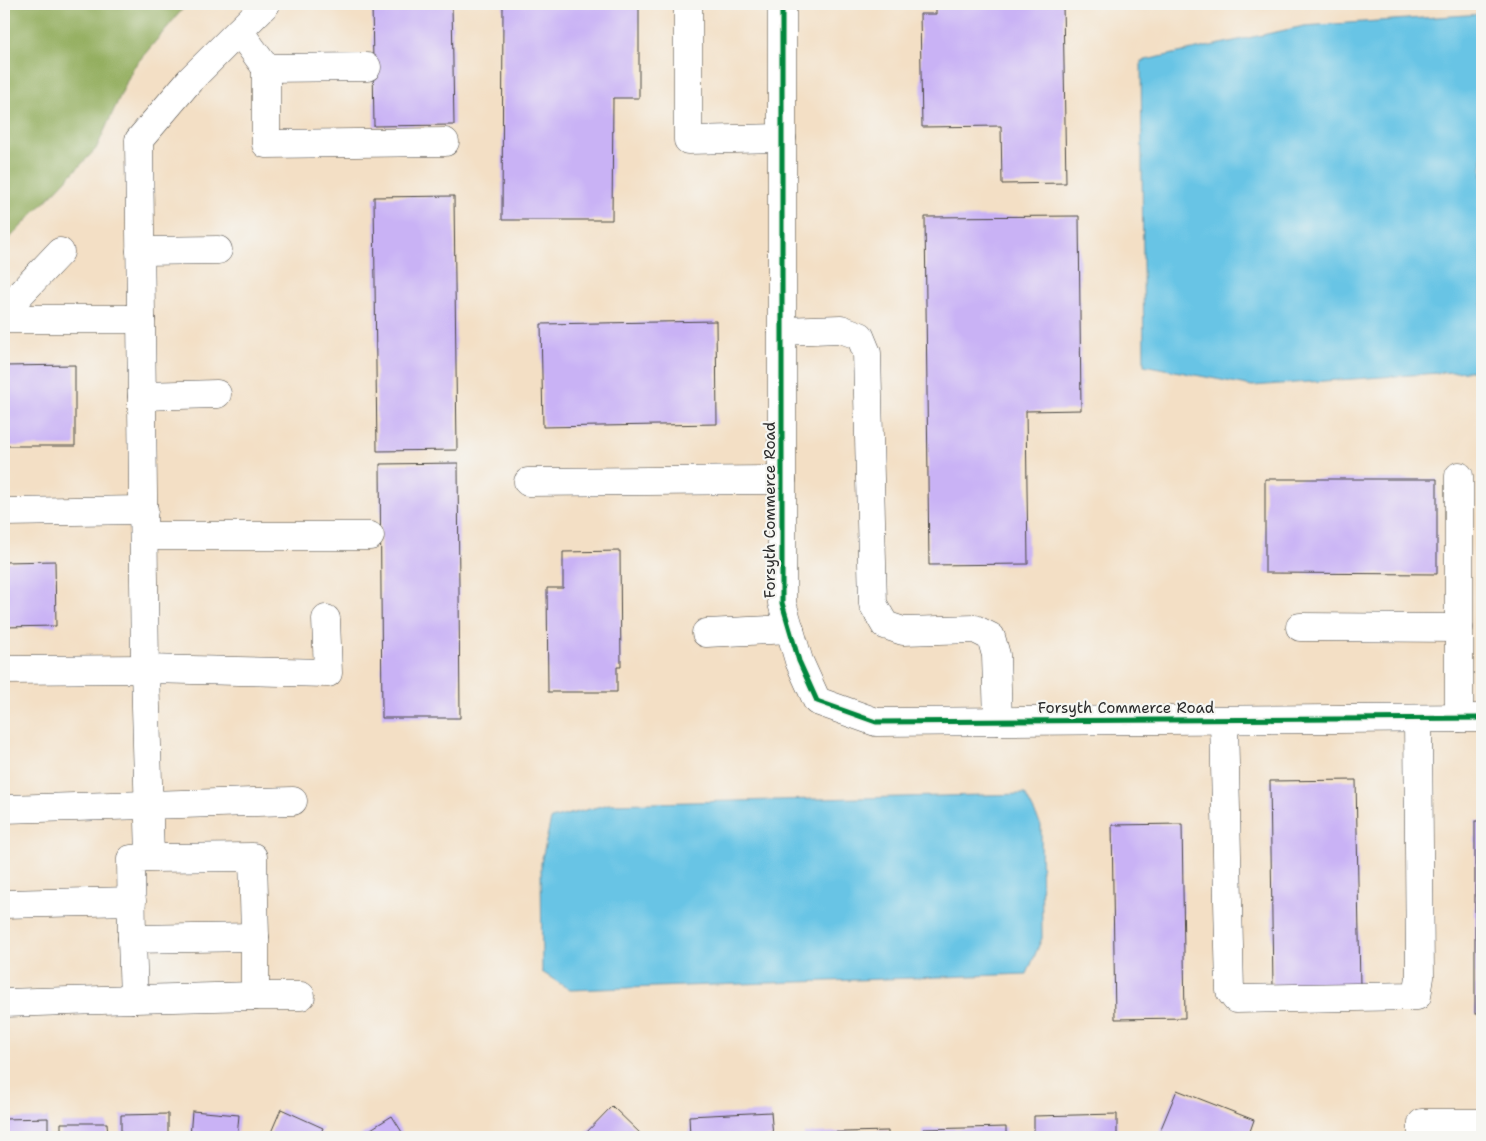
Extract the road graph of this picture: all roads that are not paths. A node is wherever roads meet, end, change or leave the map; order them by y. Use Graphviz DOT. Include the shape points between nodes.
graph roads {
  1 [pos="266,4"];
  2 [pos="688,4"];
  3 [pos="782,4"];
  4 [pos="239,31"];
  5 [pos="367,67"];
  6 [pos="266,68"];
  7 [pos="782,138"];
  8 [pos="445,142"];
  9 [pos="218,250"];
  10 [pos="140,251"];
  11 [pos="60,252"];
  12 [pos="4,311"];
  13 [pos="4,319"];
  14 [pos="141,319"];
  15 [pos="782,331"];
  16 [pos="217,394"];
  17 [pos="142,396"];
  18 [pos="1460,476"];
  19 [pos="782,480"];
  20 [pos="528,482"];
  21 [pos="4,512"];
  22 [pos="144,523"];
  23 [pos="370,536"];
  24 [pos="326,619"];
  25 [pos="1300,627"];
  26 [pos="1460,628"];
  27 [pos="790,629"];
  28 [pos="706,633"];
  29 [pos="145,669"];
  30 [pos="4,670"];
  31 [pos="1471,718"];
  32 [pos="1418,719"];
  33 [pos="1224,720"];
  34 [pos="998,721"];
  35 [pos="293,801"];
  36 [pos="148,805"];
  37 [pos="4,809"];
  38 [pos="150,858"];
  39 [pos="132,902"];
  40 [pos="4,904"];
  41 [pos="255,937"];
  42 [pos="132,939"];
  43 [pos="255,996"];
  44 [pos="302,996"];
  45 [pos="134,998"];
  46 [pos="4,1003"];
  47 [pos="1482,1123"];
  48 [pos="1422,1137"];
  1 -- 4 [label="street"];
  2 -- 7 [label="street" via="688,140"];
  3 -- 7 [label="street, Forsyth Commerce Road"];
  4 -- 6 [label="street"];
  4 -- 10 [label="street" via="190,80 139,140"];
  5 -- 6 [label="street"];
  6 -- 8 [label="street" via="266,144"];
  7 -- 15 [label="street, Forsyth Commerce Road"];
  9 -- 10 [label="street"];
  10 -- 14 [label="street"];
  11 -- 12 [label="street"];
  13 -- 14 [label="street"];
  14 -- 17 [label="street"];
  15 -- 19 [label="street, Forsyth Commerce Road"];
  15 -- 34 [label="street" via="841,329 860,336 867,353 873,604 885,625 903,631 975,629 991,637 996,656"];
  16 -- 17 [label="street"];
  17 -- 22 [label="street"];
  18 -- 26 [label="street"];
  19 -- 20 [label="street"];
  19 -- 27 [label="street, Forsyth Commerce Road" via="782,604"];
  21 -- 22 [label="street"];
  22 -- 23 [label="street"];
  22 -- 29 [label="street"];
  24 -- 29 [label="street" via="328,673"];
  25 -- 26 [label="street"];
  26 -- 31 [label="street"];
  27 -- 28 [label="street"];
  27 -- 34 [label="street, Forsyth Commerce Road" via="798,661 817,701 876,722"];
  29 -- 30 [label="street"];
  29 -- 36 [label="street"];
  31 -- 32 [label="street, Forsyth Commerce Road"];
  32 -- 33 [label="street, Forsyth Commerce Road"];
  32 -- 33 [label="street" via="1420,977 1417,996 1236,999 1230,991"];
  33 -- 34 [label="street, Forsyth Commerce Road"];
  35 -- 36 [label="street"];
  36 -- 37 [label="street"];
  36 -- 38 [label="street"];
  38 -- 39 [label="street" via="131,858"];
  38 -- 41 [label="street" via="253,857"];
  39 -- 40 [label="street"];
  39 -- 42 [label="street"];
  41 -- 42 [label="street"];
  41 -- 43 [label="street"];
  42 -- 45 [label="street"];
  43 -- 44 [label="street"];
  43 -- 45 [label="street"];
  45 -- 46 [label="street"];
  47 -- 48 [label="street" via="1422,1123"];
}
